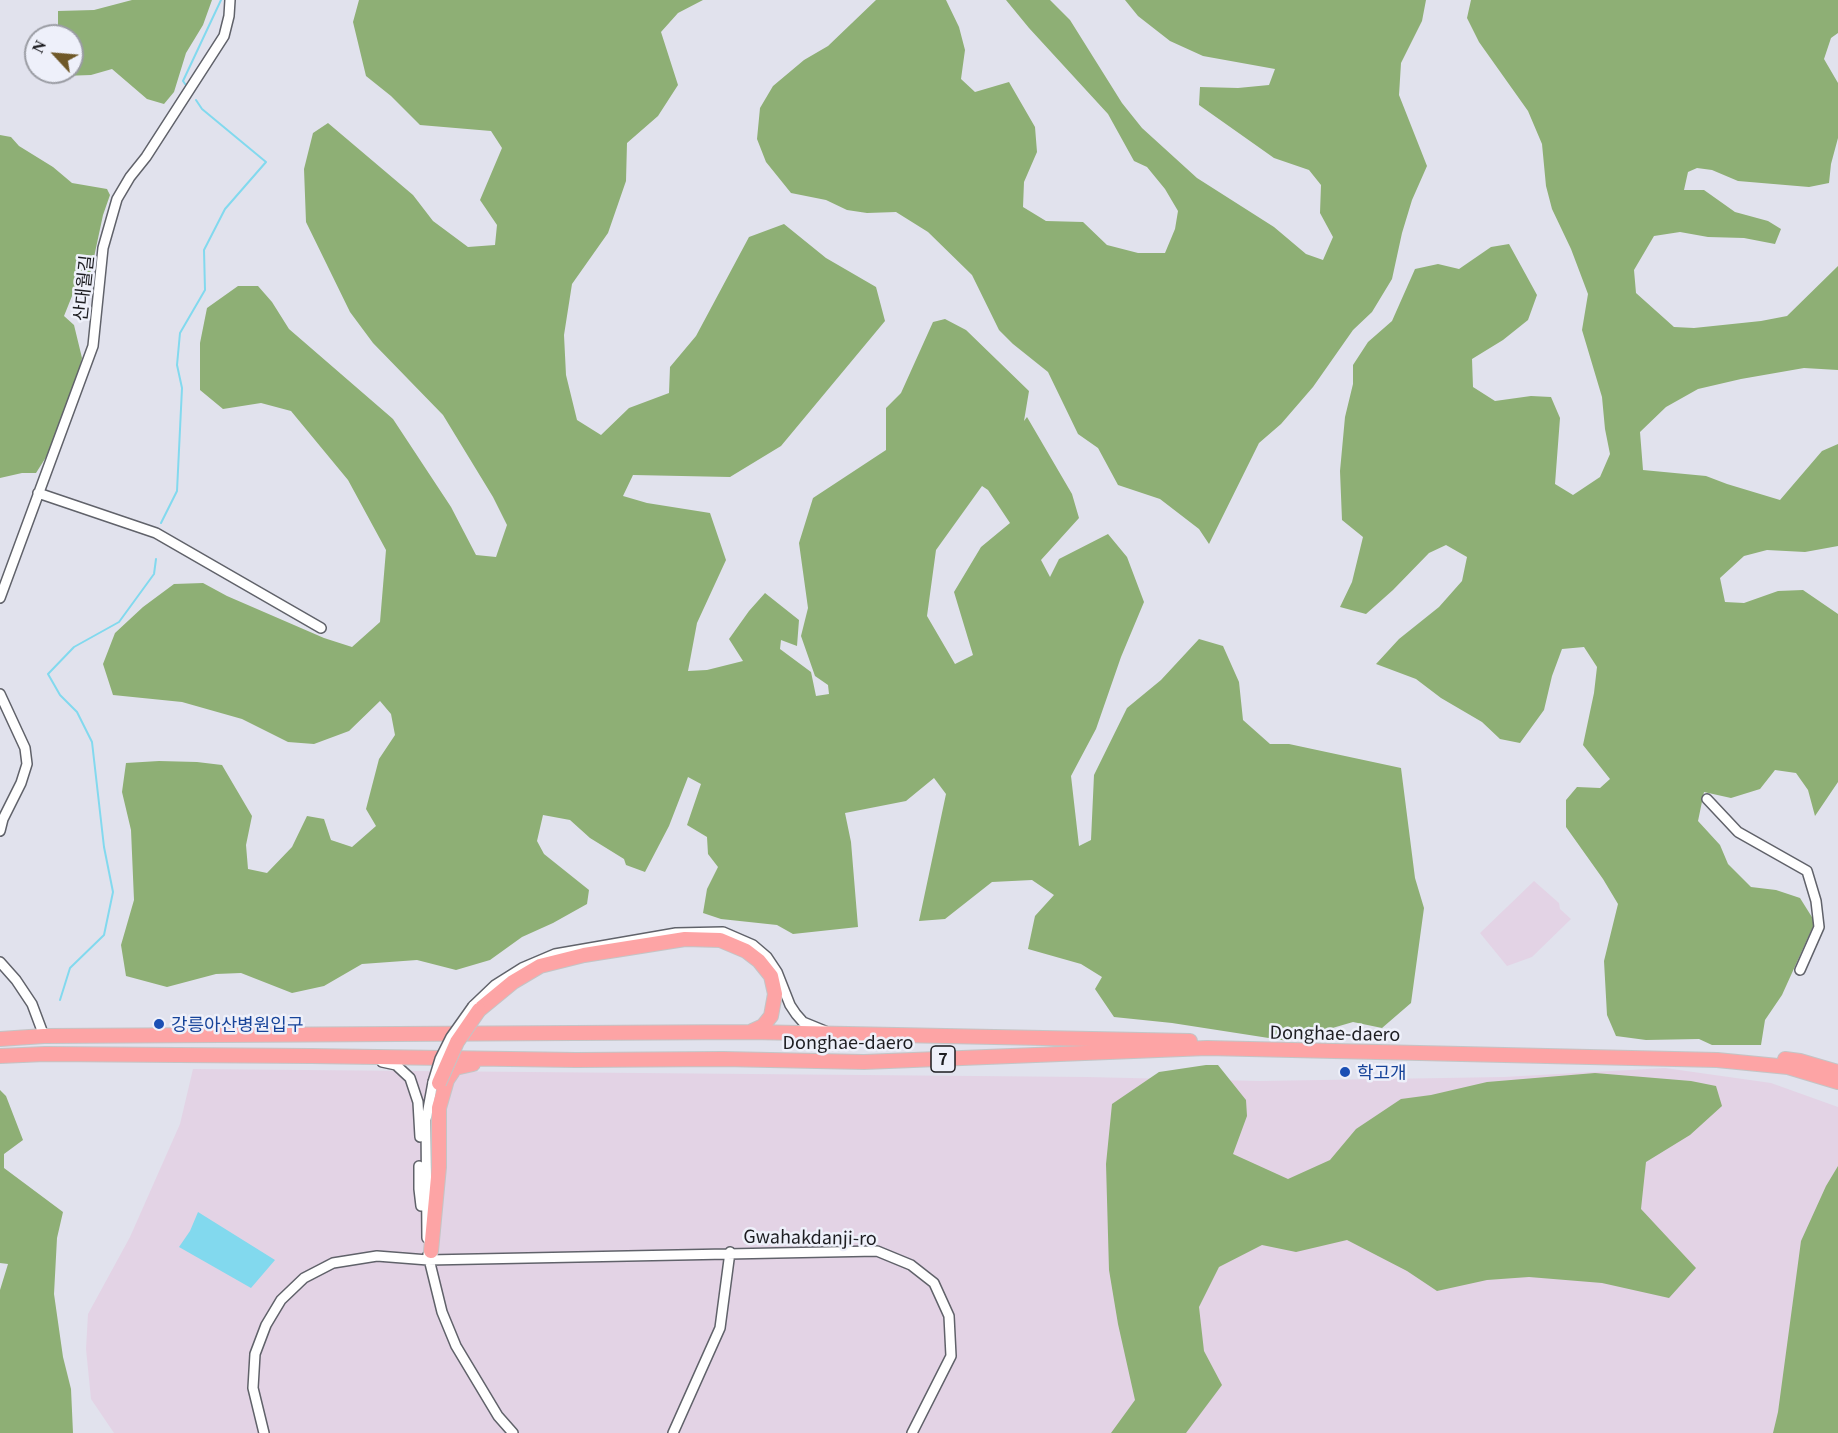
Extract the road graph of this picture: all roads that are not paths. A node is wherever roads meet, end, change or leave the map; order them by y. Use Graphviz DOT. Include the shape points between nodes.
graph roads {
  1 [pos="230,0"];
  2 [pos="38,493"];
  3 [pos="0,598"];
  4 [pos="321,628"];
  5 [pos="0,694"];
  6 [pos="1707,799"];
  7 [pos="0,831"];
  8 [pos="0,962"];
  9 [pos="1800,970"];
  10 [pos="476,1008"];
  11 [pos="750,1032"];
  12 [pos="830,1034"];
  13 [pos="44,1036"];
  14 [pos="0,1039"];
  15 [pos="45,1054"];
  16 [pos="0,1056"];
  17 [pos="311,1056"];
  18 [pos="576,1060"];
  19 [pos="1838,1072"];
  20 [pos="1838,1082"];
  21 [pos="730,1252"];
  22 [pos="429,1254"];
  23 [pos="264,1433"];
  24 [pos="513,1433"];
  25 [pos="673,1433"];
  26 [pos="912,1433"];
  1 -- 2 [label="street, 산대월길" via="224,36 117,199 104,248 93,346"];
  2 -- 3 [label="street, 산대월길"];
  2 -- 4 [label="street" via="156,533"];
  5 -- 7 [label="street" via="25,748 27,764"];
  6 -- 9 [label="street" via="1738,832 1806,872 1816,901 1819,927"];
  8 -- 13 [label="street" via="32,1004"];
  10 -- 11 [label="highway" via="540,966 685,939 720,940 746,951 771,976 775,994 771,1016 763,1026"];
  10 -- 12 [label="street" via="495,986 522,968 555,954 676,933 723,932 753,945 767,957 795,1014"];
  10 -- 22 [label="highway, bridge" via="436,1083"];
  11 -- 12 [label="highway, Donghae-daero"];
  11 -- 13 [label="highway, Donghae-daero"];
  12 -- 19 [label="highway, Donghae-daero" via="1680,1050 1800,1061"];
  13 -- 14 [label="highway, Donghae-daero"];
  13 -- 15 [label="highway"];
  15 -- 16 [label="highway, Donghae-daero / 7"];
  15 -- 17 [label="highway, Donghae-daero / 7"];
  17 -- 18 [label="highway, Donghae-daero / 7"];
  17 -- 22 [label="street" via="376,1060 396,1065 410,1078 418,1102 419,1189"];
  18 -- 20 [label="highway, Donghae-daero / 7" via="864,1062 1207,1048 1717,1060 1788,1067"];
  18 -- 22 [label="highway" via="468,1064 455,1068 439,1108 439,1167"];
  21 -- 22 [label="street, Gwahakdanji-ro"];
  21 -- 25 [label="street, Gwahakdanji-ro" via="720,1328"];
  21 -- 26 [label="street, Gwahakdanji-ro" via="877,1251 911,1265 934,1283 949,1316 951,1356"];
  22 -- 23 [label="street, Gwahakdanji-ro" via="333,1263 304,1278 280,1300 255,1354 253,1388"];
  22 -- 24 [label="street" via="442,1312 456,1346 498,1416"];
}
